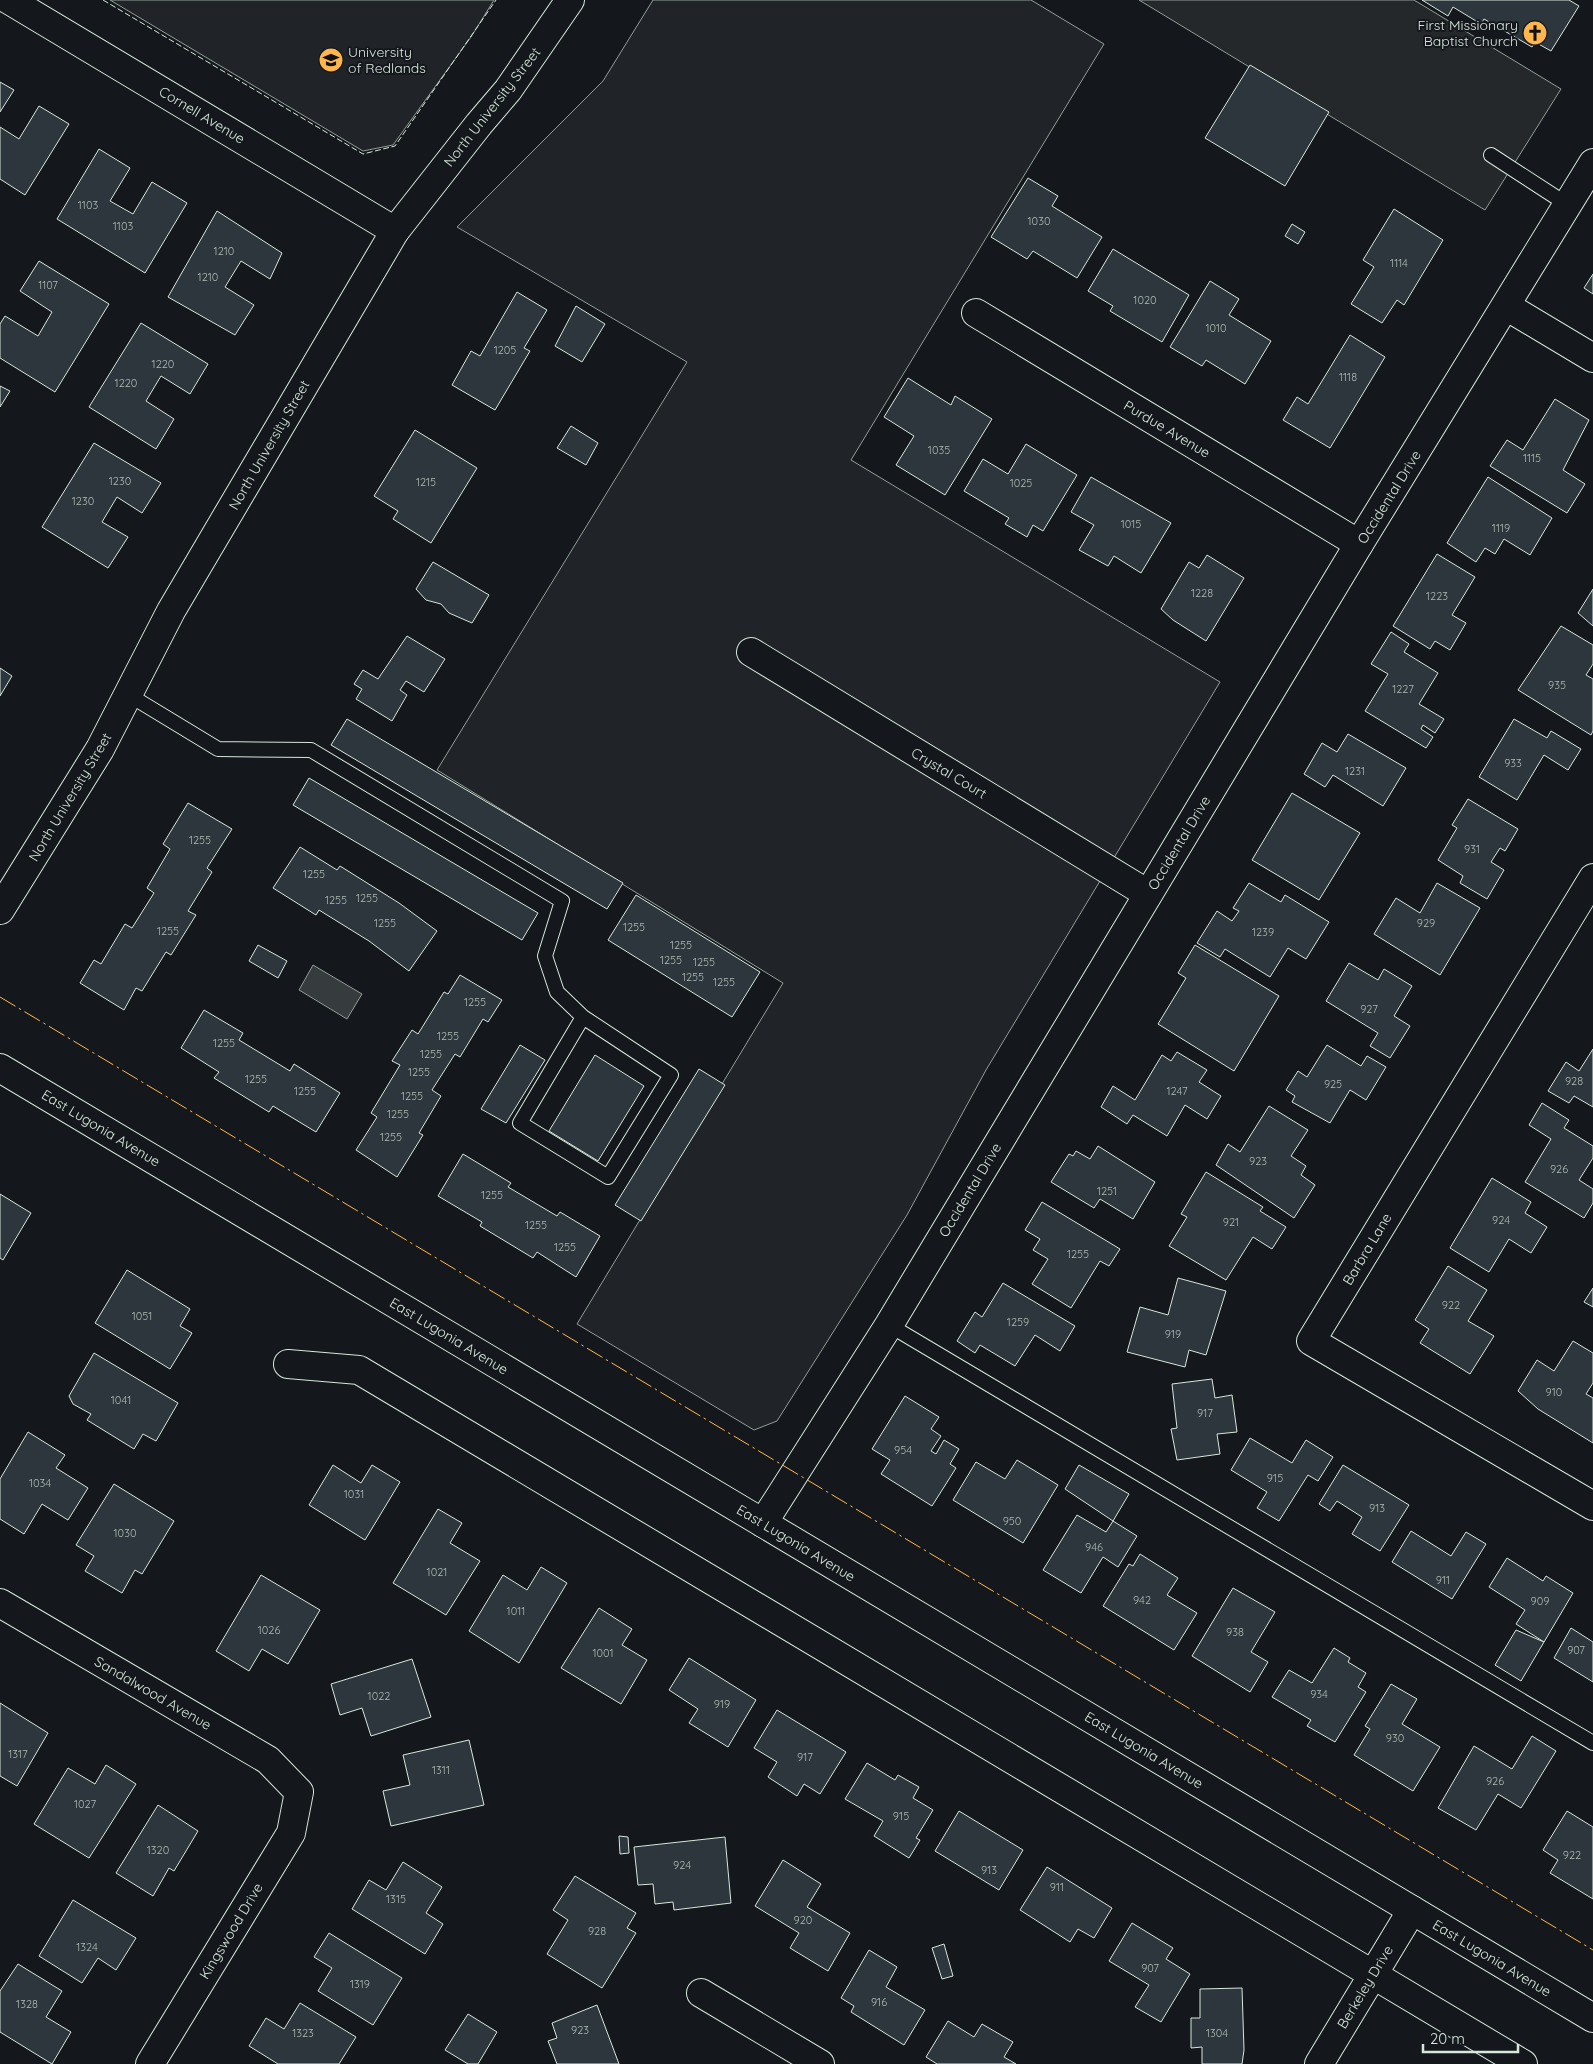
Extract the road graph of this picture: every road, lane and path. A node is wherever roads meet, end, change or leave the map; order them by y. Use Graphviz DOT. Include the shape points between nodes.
graph roads {
  1 [pos="9,0"];
  2 [pos="570,0"];
  3 [pos="1491,155"];
  4 [pos="1593,163"];
  5 [pos="1568,205"];
  6 [pos="395,231"];
  7 [pos="1506,306"];
  8 [pos="976,313"];
  9 [pos="1593,358"];
  10 [pos="1359,544"];
  11 [pos="751,652"];
  12 [pos="129,695"];
  13 [pos="1593,878"];
  14 [pos="1148,894"];
  15 [pos="0,910"];
  16 [pos="583,1017"];
  17 [pos="0,1068"];
  18 [pos="889,1325"];
  19 [pos="288,1364"];
  20 [pos="1593,1506"];
  21 [pos="763,1523"];
  22 [pos="0,1603"];
  23 [pos="1593,1743"];
  24 [pos="299,1792"];
  25 [pos="1412,1910"];
  26 [pos="1373,1974"];
  27 [pos="701,1993"];
  28 [pos="1593,2018"];
  29 [pos="150,2064"];
  30 [pos="820,2064"];
  31 [pos="1319,2064"];
  32 [pos="1523,2064"];
  1 -- 6 [label="street, Cornell Avenue"];
  2 -- 6 [label="street, North University Street" via="508,90"];
  3 -- 5 [label="lane"];
  4 -- 5 [label="street, Occidental Drive"];
  5 -- 7 [label="street, Occidental Drive"];
  6 -- 12 [label="street, North University Street" via="171,610"];
  7 -- 9 [label="street"];
  7 -- 10 [label="street, Occidental Drive"];
  8 -- 10 [label="street, Purdue Avenue"];
  10 -- 14 [label="street, Occidental Drive"];
  11 -- 14 [label="street, Crystal Court"];
  12 -- 15 [label="street, North University Street" via="100,749"];
  12 -- 16 [label="lane" via="218,749 310,750 562,901 545,956 557,992"];
  13 -- 20 [label="street, Barbra Lane" via="1311,1341"];
  14 -- 18 [label="street, Occidental Drive"];
  16 -- 16 [label="lane" via="520,1123 608,1177 671,1075"];
  17 -- 21 [label="street, East Lugonia Avenue"];
  18 -- 21 [label="street, Occidental Drive"];
  18 -- 23 [label="lane"];
  19 -- 26 [label="street" via="360,1370"];
  21 -- 25 [label="street, East Lugonia Avenue"];
  22 -- 24 [label="street, Sandalwood Avenue" via="268,1760"];
  24 -- 29 [label="street, Kingswood Drive" via="292,1832"];
  25 -- 26 [label="street, Berkeley Drive"];
  25 -- 28 [label="street, East Lugonia Avenue"];
  26 -- 31 [label="street, Berkeley Drive"];
  26 -- 32 [label="street"];
  27 -- 30 [label="street"];
}
